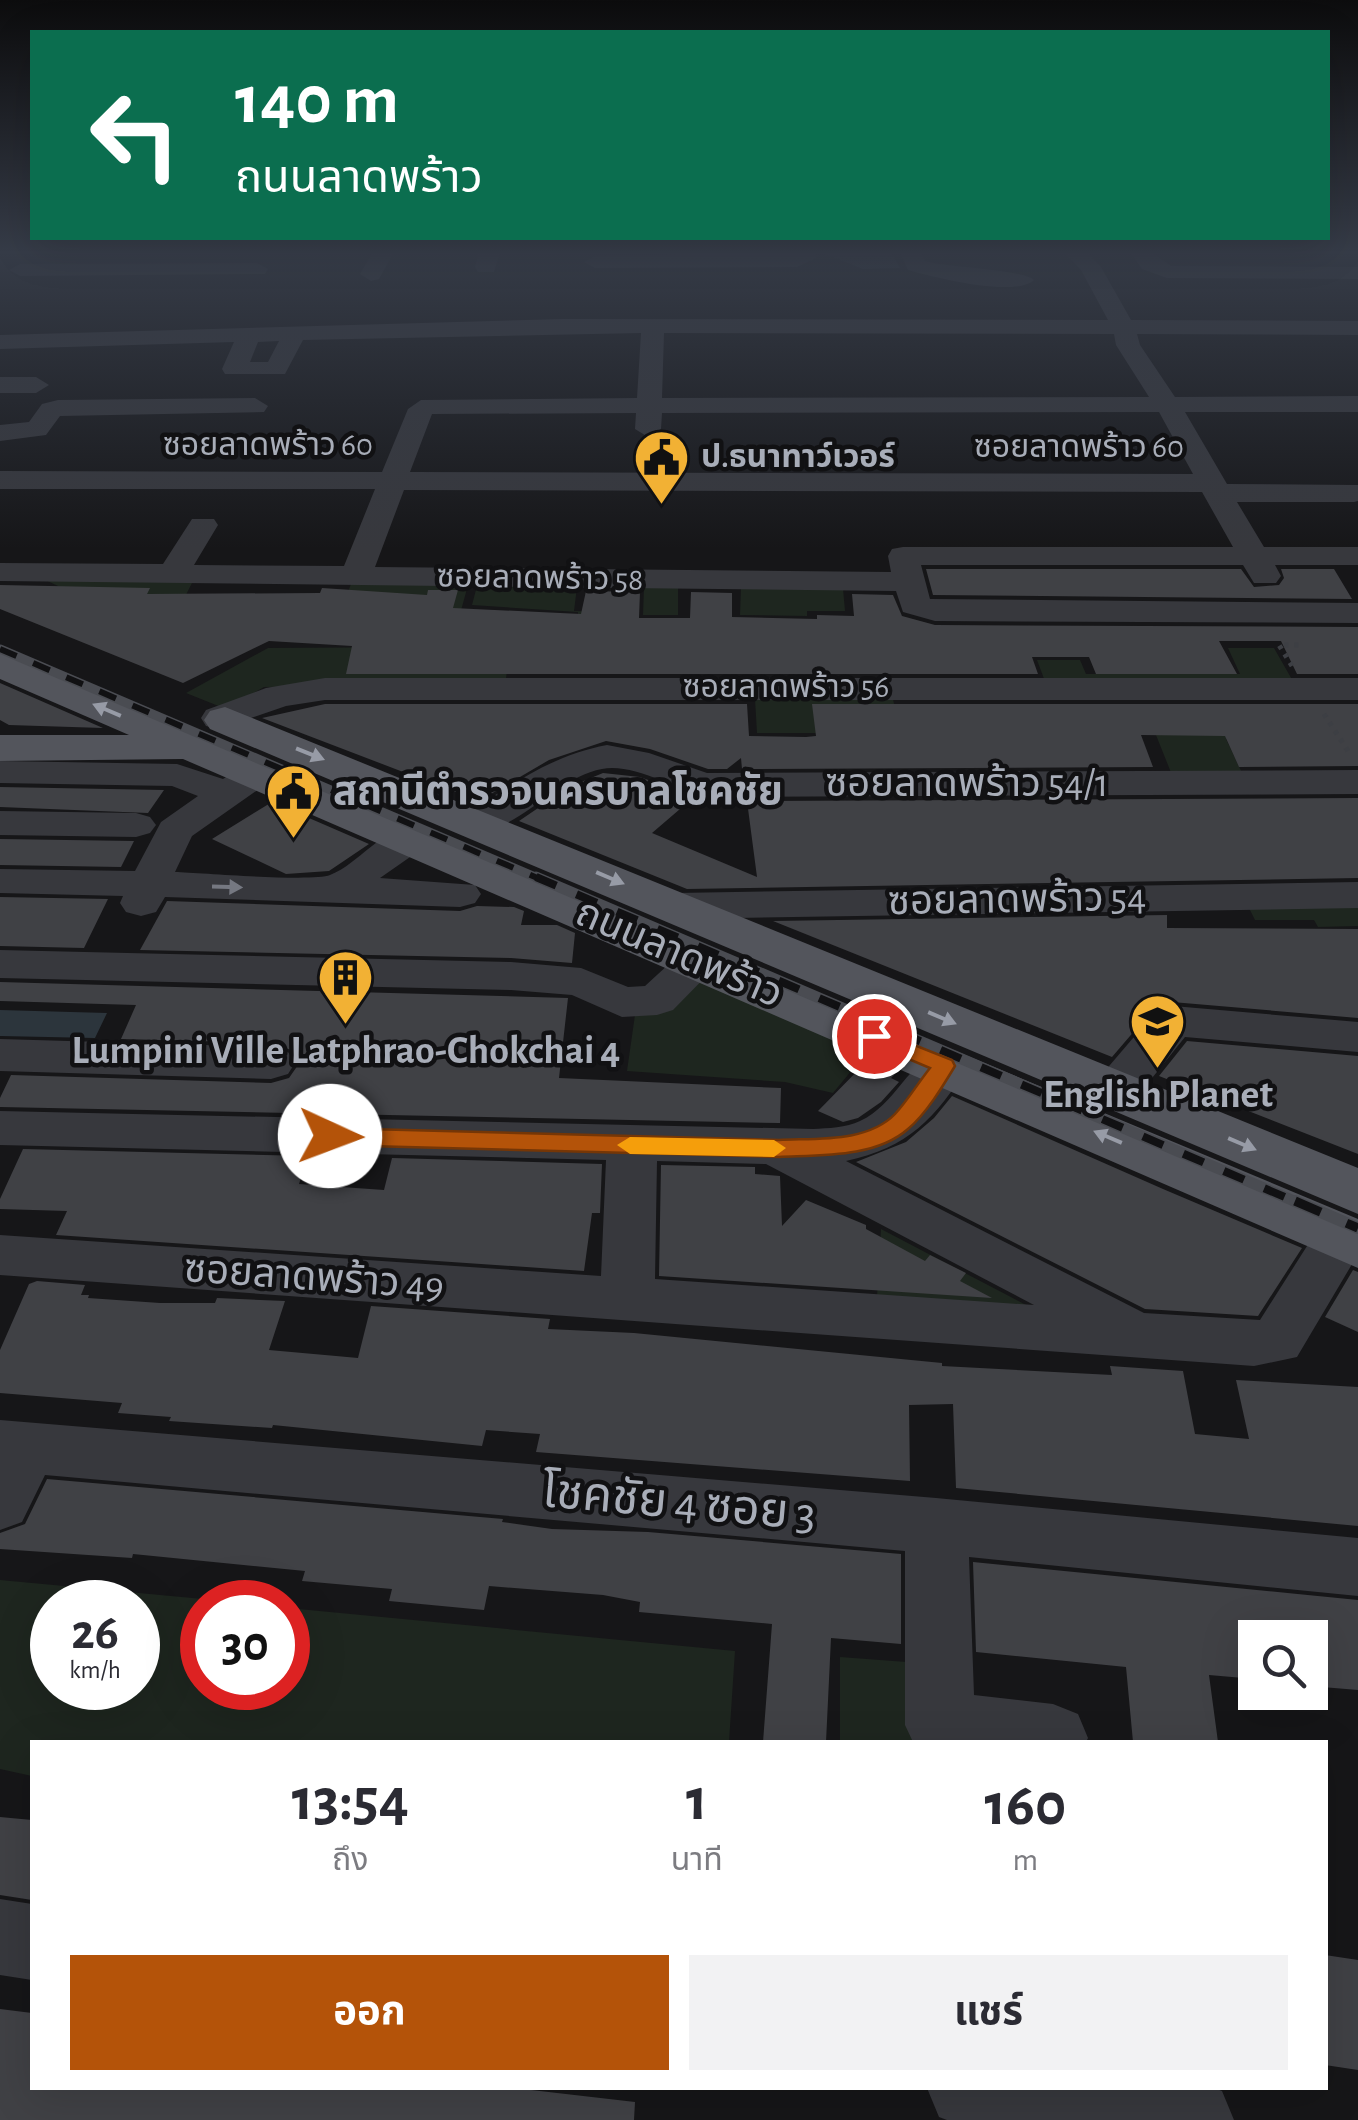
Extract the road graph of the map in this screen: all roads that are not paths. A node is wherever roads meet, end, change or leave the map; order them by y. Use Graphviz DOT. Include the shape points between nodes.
graph roads {
  1 [pos="242,351"];
  2 [pos="286,351"];
  3 [pos="652,351"];
  4 [pos="1136,351"];
  5 [pos="1176,351"];
  6 [pos="400,354"];
  7 [pos="477,354"];
  8 [pos="1183,354"];
  9 [pos="274,373"];
  10 [pos="36,385"];
  11 [pos="0,386"];
  12 [pos="1167,404"];
  13 [pos="1358,404"];
  14 [pos="255,406"];
  15 [pos="651,426"];
  16 [pos="0,433"];
  17 [pos="246,433"];
  18 [pos="1183,433"];
  19 [pos="1222,434"];
  20 [pos="48,451"];
  21 [pos="999,456"];
  22 [pos="0,480"];
  23 [pos="31,480"];
  24 [pos="392,480"];
  25 [pos="657,481"];
  26 [pos="947,481"];
  27 [pos="1216,488"];
  28 [pos="1354,493"];
  29 [pos="203,525"];
  30 [pos="1253,555"];
  31 [pos="1358,556"];
  32 [pos="0,572"];
  33 [pos="173,574"];
  34 [pos="356,575"];
  35 [pos="908,582"];
  36 [pos="1284,612"];
  37 [pos="1358,613"];
  38 [pos="0,628"];
  39 [pos="1303,645"];
  40 [pos="0,664"];
  41 [pos="1358,690"];
  42 [pos="208,733"];
  43 [pos="0,748"];
  44 [pos="0,772"];
  45 [pos="1358,782"];
  46 [pos="242,784"];
  47 [pos="0,822"];
  48 [pos="479,823"];
  49 [pos="136,825"];
  50 [pos="409,839"];
  51 [pos="0,882"];
  52 [pos="337,889"];
  53 [pos="145,894"];
  54 [pos="460,894"];
  55 [pos="1358,895"];
  56 [pos="676,906"];
  57 [pos="698,962"];
  58 [pos="0,964"];
  59 [pos="1358,1037"];
  60 [pos="0,1055"];
  61 [pos="272,1063"];
  62 [pos="944,1066"];
  63 [pos="1115,1091"];
  64 [pos="0,1128"];
  65 [pos="632,1145"];
  66 [pos="779,1148"];
  67 [pos="1352,1225"];
  68 [pos="0,1255"];
  69 [pos="627,1301"];
  70 [pos="1144,1337"];
  71 [pos="14,1446"];
  72 [pos="0,1503"];
  73 [pos="936,1526"];
  74 [pos="1358,1567"];
  75 [pos="1053,1738"];
  76 [pos="0,1937"];
  77 [pos="30,1942"];
  78 [pos="982,2090"];
  79 [pos="1193,2120"];
  1 -- 2 [label="street" via="234,368 276,369"];
  3 -- 15 [label="street"];
  4 -- 12 [label="street"];
  5 -- 8 [label="street"];
  6 -- 7 [label="street"];
  9 -- 14 [label="street"];
  10 -- 11 [label="street"];
  12 -- 13 [label="street"];
  12 -- 15 [label="street" via="756,406"];
  12 -- 18 [label="street"];
  14 -- 16 [label="street" via="58,408 36,430"];
  14 -- 17 [label="street"];
  15 -- 24 [label="street" via="424,407"];
  15 -- 25 [label="street"];
  18 -- 19 [label="street, ซอยลาดพร้าว 60"];
  18 -- 27 [label="street"];
  20 -- 23 [label="street"];
  21 -- 26 [label="street" via="939,457"];
  22 -- 23 [label="street, ซอยลาดพร้าว 60"];
  23 -- 24 [label="street, ซอยลาดพร้าว 60"];
  24 -- 25 [label="street, ซอยลาดพร้าว 60" via="537,471"];
  24 -- 34 [label="street"];
  25 -- 26 [label="street, ซอยลาดพร้าว 60" via="764,471"];
  26 -- 27 [label="street, ซอยลาดพร้าว 60" via="1058,493"];
  27 -- 28 [label="street, ซอยลาดพร้าว 60"];
  27 -- 30 [label="street"];
  29 -- 33 [label="street"];
  30 -- 31 [label="street"];
  30 -- 35 [label="street" via="907,554"];
  30 -- 36 [label="street"];
  32 -- 33 [label="street, ซอยลาดพร้าว 58"];
  33 -- 34 [label="street, ซอยลาดพร้าว 58"];
  34 -- 35 [label="street, ซอยลาดพร้าว 58"];
  35 -- 36 [label="street" via="915,605 935,611"];
  36 -- 37 [label="street"];
  36 -- 39 [label="street"];
  38 -- 42 [label="main road, ถนนลาดพร้าว"];
  42 -- 40 [label="main road, ถนนลาดพร้าว, one-way"];
  41 -- 42 [label="street, ซอยลาดพร้าว 56" via="325,689 279,696"];
  42 -- 43 [label="main road"];
  42 -- 46 [label="main road, ถนนลาดพร้าว"];
  42 -- 48 [label="main road, ถนนลาดพร้าว, one-way"];
  44 -- 46 [label="street" via="177,775"];
  45 -- 48 [label="street, ซอยลาดพร้าว 54/1" via="706,785 606,756 575,763"];
  46 -- 50 [label="main road, ถนนลาดพร้าว"];
  46 -- 53 [label="street" via="175,830"];
  47 -- 49 [label="street"];
  48 -- 56 [label="main road, ถนนลาดพร้าว, one-way"];
  50 -- 52 [label="street"];
  50 -- 57 [label="main road, ถนนลาดพร้าว"];
  51 -- 53 [label="street"];
  53 -- 52 [label="street, one-way"];
  52 -- 54 [label="street"];
  55 -- 56 [label="street, ซอยลาดพร้าว 54"];
  56 -- 63 [label="main road, ถนนลาดพร้าว, one-way"];
  57 -- 58 [label="street" via="657,1000 622,1002 581,982 511,976"];
  57 -- 62 [label="main road, ถนนลาดพร้าว"];
  59 -- 63 [label="street" via="1173,1021"];
  60 -- 61 [label="street"];
  62 -- 66 [label="street" via="900,1123 877,1136"];
  67 -- 62 [label="main road, ถนนลาดพร้าว, one-way"];
  63 -- 67 [label="main road, ถนนลาดพร้าว, one-way"];
  64 -- 65 [label="street"];
  65 -- 66 [label="street"];
  65 -- 69 [label="street"];
  66 -- 70 [label="street, ซอยลาดพร้าว 49"];
  67 -- 70 [label="street, ซอยลาดพร้าว 49" via="1277,1341"];
  68 -- 69 [label="street, ซอยลาดพร้าว 49"];
  69 -- 70 [label="street, ซอยลาดพร้าว 49"];
  71 -- 72 [label="street"];
  71 -- 73 [label="street, โชคชัย 4 ซอย 3"];
  73 -- 74 [label="street, โชคชัย 4 ซอย 3"];
  73 -- 75 [label="street" via="940,1725"];
  76 -- 77 [label="street"];
  78 -- 79 [label="street"];
}
